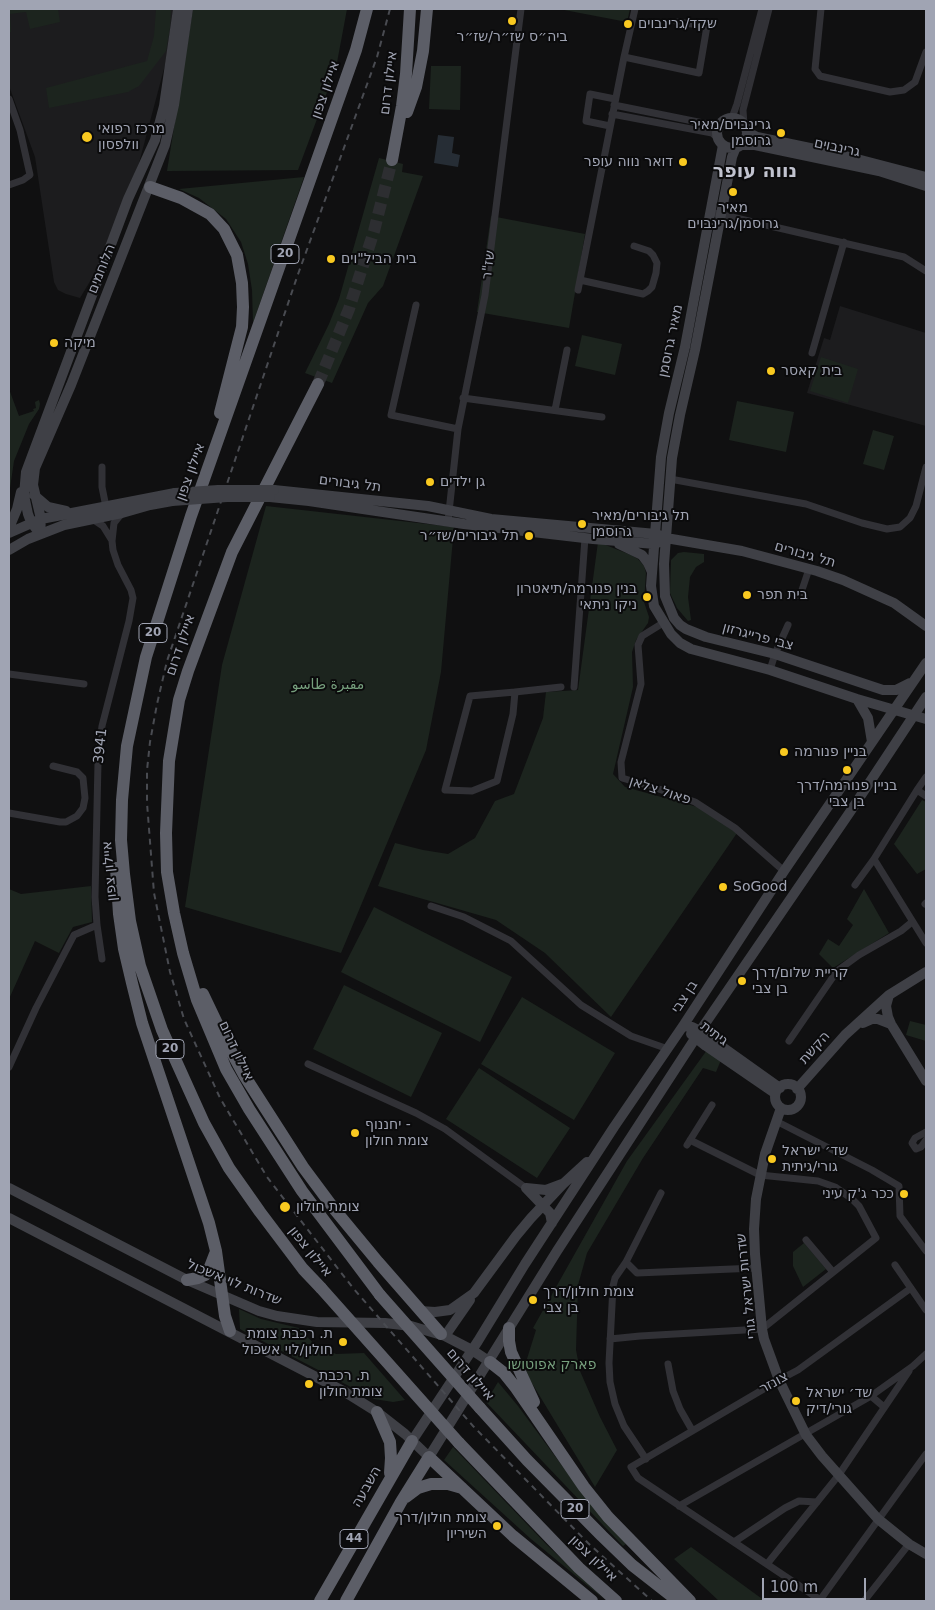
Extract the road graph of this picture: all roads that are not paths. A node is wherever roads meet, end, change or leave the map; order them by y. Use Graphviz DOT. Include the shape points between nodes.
graph roads {
  1 [pos="178,9"];
  2 [pos="188,9"];
  3 [pos="367,9"];
  4 [pos="410,9"];
  5 [pos="426,9"];
  6 [pos="521,9"];
  7 [pos="635,9"];
  8 [pos="762,9"];
  9 [pos="769,9"];
  10 [pos="821,9"];
  11 [pos="677,22"];
  12 [pos="926,52"];
  13 [pos="624,57"];
  14 [pos="9,99"];
  15 [pos="615,102"];
  16 [pos="612,114"];
  17 [pos="725,120"];
  18 [pos="610,126"];
  19 [pos="745,128"];
  20 [pos="721,142"];
  21 [pos="738,146"];
  22 [pos="142,169"];
  23 [pos="926,172"];
  24 [pos="914,173"];
  25 [pos="926,176"];
  26 [pos="9,185"];
  27 [pos="926,186"];
  28 [pos="150,187"];
  29 [pos="710,212"];
  30 [pos="722,215"];
  31 [pos="844,242"];
  32 [pos="634,246"];
  33 [pos="926,271"];
  34 [pos="580,280"];
  35 [pos="578,290"];
  36 [pos="416,305"];
  37 [pos="567,350"];
  38 [pos="812,353"];
  39 [pos="318,384"];
  40 [pos="463,398"];
  41 [pos="555,410"];
  42 [pos="602,417"];
  43 [pos="458,429"];
  44 [pos="102,467"];
  45 [pos="926,467"];
  46 [pos="26,472"];
  47 [pos="670,478"];
  48 [pos="34,495"];
  49 [pos="173,497"];
  50 [pos="198,498"];
  51 [pos="106,507"];
  52 [pos="77,512"];
  53 [pos="122,513"];
  54 [pos="449,515"];
  55 [pos="91,518"];
  56 [pos="36,521"];
  57 [pos="9,528"];
  58 [pos="9,533"];
  59 [pos="40,534"];
  60 [pos="589,538"];
  61 [pos="666,538"];
  62 [pos="655,539"];
  63 [pos="112,541"];
  64 [pos="9,550"];
  65 [pos="808,569"];
  66 [pos="652,572"];
  67 [pos="800,596"];
  68 [pos="912,614"];
  69 [pos="926,619"];
  70 [pos="663,623"];
  71 [pos="788,625"];
  72 [pos="926,626"];
  73 [pos="775,654"];
  74 [pos="926,663"];
  75 [pos="770,670"];
  76 [pos="9,674"];
  77 [pos="914,680"];
  78 [pos="84,684"];
  79 [pos="561,687"];
  80 [pos="574,687"];
  81 [pos="514,692"];
  82 [pos="926,697"];
  83 [pos="857,699"];
  84 [pos="893,710"];
  85 [pos="914,716"];
  86 [pos="926,719"];
  87 [pos="872,742"];
  88 [pos="53,766"];
  89 [pos="124,771"];
  90 [pos="926,777"];
  91 [pos="917,790"];
  92 [pos="926,796"];
  93 [pos="9,813"];
  94 [pos="874,859"];
  95 [pos="784,871"];
  96 [pos="167,872"];
  97 [pos="855,885"];
  98 [pos="431,906"];
  99 [pos="912,922"];
  100 [pos="97,925"];
  101 [pos="926,943"];
  102 [pos="102,959"];
  103 [pos="926,972"];
  104 [pos="889,995"];
  105 [pos="891,1024"];
  106 [pos="683,1026"];
  107 [pos="855,1027"];
  108 [pos="698,1034"];
  109 [pos="789,1041"];
  110 [pos="668,1049"];
  111 [pos="308,1064"];
  112 [pos="9,1067"];
  113 [pos="926,1081"];
  114 [pos="797,1088"];
  115 [pos="778,1091"];
  116 [pos="712,1105"];
  117 [pos="781,1108"];
  118 [pos="776,1121"];
  119 [pos="926,1132"];
  120 [pos="926,1140"];
  121 [pos="597,1153"];
  122 [pos="760,1175"];
  123 [pos="563,1184"];
  124 [pos="9,1188"];
  125 [pos="526,1188"];
  126 [pos="661,1193"];
  127 [pos="544,1204"];
  128 [pos="9,1218"];
  129 [pos="552,1223"];
  130 [pos="806,1240"];
  131 [pos="216,1251"];
  132 [pos="926,1251"];
  133 [pos="626,1262"];
  134 [pos="895,1265"];
  135 [pos="756,1268"];
  136 [pos="833,1272"];
  137 [pos="187,1280"];
  138 [pos="911,1288"];
  139 [pos="474,1293"];
  140 [pos="223,1296"];
  141 [pos="926,1310"];
  142 [pos="420,1311"];
  143 [pos="509,1328"];
  144 [pos="762,1328"];
  145 [pos="230,1331"];
  146 [pos="443,1335"];
  147 [pos="610,1339"];
  148 [pos="472,1350"];
  149 [pos="926,1354"];
  150 [pos="490,1362"];
  151 [pos="668,1364"];
  152 [pos="913,1366"];
  153 [pos="779,1380"];
  154 [pos="872,1396"];
  155 [pos="884,1407"];
  156 [pos="376,1412"];
  157 [pos="692,1430"];
  158 [pos="806,1435"];
  159 [pos="412,1441"];
  160 [pos="556,1444"];
  161 [pos="926,1454"];
  162 [pos="429,1457"];
  163 [pos="646,1458"];
  164 [pos="838,1476"];
  165 [pos="390,1478"];
  166 [pos="466,1490"];
  167 [pos="401,1502"];
  168 [pos="817,1502"];
  169 [pos="679,1506"];
  170 [pos="878,1519"];
  171 [pos="734,1542"];
  172 [pos="909,1544"];
  173 [pos="926,1554"];
  174 [pos="767,1564"];
  175 [pos="320,1601"];
  176 [pos="346,1601"];
  177 [pos="592,1601"];
  178 [pos="616,1601"];
  179 [pos="678,1601"];
  180 [pos="690,1601"];
  181 [pos="821,1601"];
  182 [pos="864,1601"];
  1 -- 22 [label="main road, הלוחמים" via="164,106 155,140"];
  2 -- 28 [label="main road, הלוחמים" via="170,125"];
  3 -- 50 [label="highway, איילון צפון / 20" via="306,195"];
  4 -- 5 [label="highway, איילון דרום" via="406,74 393,157 416,87"];
  6 -- 40 [label="street, שז\"ר" via="485,295"];
  7 -- 13 [label="street"];
  8 -- 17 [label="street" via="737,104 733,115"];
  9 -- 19 [label="street" via="743,110"];
  10 -- 12 [label="street" via="815,69 820,76 890,92 904,90 915,82"];
  11 -- 13 [label="street" via="707,26 699,73"];
  13 -- 15 [label="street"];
  14 -- 26 [label="street" via="30,175"];
  15 -- 16 [label="street"];
  15 -- 17 [label="street" via="713,125"];
  15 -- 18 [label="street" via="590,94 586,121"];
  16 -- 18 [label="street"];
  16 -- 20 [label="street" via="712,133"];
  17 -- 19 [label="main road" via="738,120"];
  17 -- 20 [label="main road" via="718,130"];
  18 -- 34 [label="street"];
  19 -- 21 [label="main road" via="745,139"];
  19 -- 24 [label="main road, גרינבוים" via="757,137"];
  20 -- 21 [label="main road" via="732,148"];
  20 -- 29 [label="main road, מאיר גרוסמן"];
  21 -- 27 [label="main road, גרינבוים" via="755,145 879,171"];
  21 -- 30 [label="main road, מאיר גרוסמן" via="732,157"];
  22 -- 28 [label="main road" via="143,182"];
  22 -- 46 [label="main road, הלוחמים"];
  23 -- 24 [label="main road"];
  24 -- 25 [label="main road, גרינבוים"];
  28 -- 48 [label="main road, הלוחמים" via="35,468"];
  28 -- 50 [label="highway" via="210,214 231,241 239,264 242,327"];
  29 -- 30 [label="street"];
  29 -- 62 [label="main road, מאיר גרוסמן" via="661,457"];
  30 -- 31 [label="street"];
  30 -- 47 [label="main road, מאיר גרוסמן" via="677,429"];
  31 -- 33 [label="street" via="904,257"];
  31 -- 38 [label="street"];
  32 -- 34 [label="street" via="649,251 656,262 656,273 648,291 643,294"];
  34 -- 35 [label="street"];
  36 -- 43 [label="street" via="391,415"];
  37 -- 41 [label="street"];
  39 -- 96 [label="highway, איילון דרום / 20" via="232,552 188,671 169,761"];
  40 -- 41 [label="street"];
  40 -- 43 [label="street, שז\"ר"];
  41 -- 42 [label="street"];
  43 -- 54 [label="street, שז\"ר"];
  44 -- 51 [label="street"];
  45 -- 47 [label="street" via="910,518 900,526 887,529 806,504"];
  46 -- 56 [label="main road, הלוחמים" via="24,495"];
  46 -- 57 [label="main road"];
  47 -- 61 [label="main road, מאיר גרוסמן"];
  48 -- 52 [label="main road" via="52,509"];
  48 -- 56 [label="main road, הלוחמים"];
  49 -- 51 [label="main road, תל גיבורים"];
  49 -- 53 [label="main road, תל גיבורים"];
  49 -- 54 [label="main road, תל גיבורים, bridge" via="227,489 428,506"];
  50 -- 89 [label="highway, איילון צפון / 20" via="146,656"];
  51 -- 52 [label="main road, תל גיבורים"];
  52 -- 56 [label="main road, תל גיבורים"];
  53 -- 55 [label="main road, תל גיבורים"];
  53 -- 63 [label="street" via="114,523"];
  54 -- 60 [label="main road, תל גיבורים" via="464,524"];
  54 -- 62 [label="main road, תל גיבורים" via="463,514"];
  55 -- 59 [label="main road, תל גיבורים"];
  55 -- 63 [label="street, 3941" via="103,526"];
  56 -- 58 [label="main road"];
  56 -- 59 [label="main road, הלוחמים"];
  59 -- 64 [label="main road"];
  60 -- 62 [label="main road, תל גיבורים"];
  60 -- 66 [label="main road" via="635,551 646,559"];
  60 -- 80 [label="street"];
  61 -- 62 [label="main road, תל גיבורים"];
  61 -- 65 [label="main road, תל גיבורים" via="742,551"];
  61 -- 73 [label="main road, צבי פרייגרזון" via="665,596 680,625 706,637"];
  62 -- 66 [label="main road, צבי פרייגרזון"];
  63 -- 100 [label="street, 3941" via="115,557 133,598 102,726 96,806"];
  65 -- 67 [label="street"];
  65 -- 68 [label="main road, תל גיבורים" via="868,590"];
  66 -- 70 [label="main road, צבי פרייגרזון" via="652,598"];
  68 -- 69 [label="main road"];
  68 -- 72 [label="main road, תל גיבורים"];
  70 -- 75 [label="main road, צבי פרייגרזון" via="691,649"];
  70 -- 95 [label="street, פאול צלאן" via="642,636 638,645 641,684 621,762 622,778 694,802 735,828"];
  71 -- 73 [label="street"];
  73 -- 75 [label="street"];
  73 -- 77 [label="main road, צבי פרייגרזון" via="887,691 902,688"];
  74 -- 77 [label="main road, בן צבי"];
  75 -- 83 [label="main road, צבי פרייגרזון"];
  76 -- 78 [label="street"];
  77 -- 84 [label="main road, בן צבי"];
  79 -- 81 [label="street"];
  81 -- 81 [label="street" via="513,714 497,781 472,791 445,790 470,696"];
  82 -- 85 [label="main road"];
  83 -- 84 [label="main road, צבי פרייגרזון"];
  83 -- 87 [label="main road" via="868,718"];
  84 -- 85 [label="main road, צבי פרייגרזון"];
  84 -- 87 [label="main road, בן צבי"];
  85 -- 86 [label="main road, צבי פרייגרזון"];
  85 -- 108 [label="main road"];
  87 -- 95 [label="main road, בן צבי"];
  88 -- 93 [label="street" via="77,772 83,778 86,798 77,816 60,822"];
  89 -- 131 [label="highway" via="116,844 124,948 142,1023"];
  89 -- 178 [label="highway, איילון צפון / 20, bridge" via="124,874 140,966 162,1030 204,1123 230,1168 304,1269 459,1443 572,1561"];
  90 -- 91 [label="street"];
  91 -- 92 [label="street"];
  91 -- 94 [label="street"];
  94 -- 97 [label="street"];
  94 -- 99 [label="street"];
  95 -- 106 [label="main road, בן צבי"];
  96 -- 142 [label="highway" via="201,988 244,1075 335,1210"];
  96 -- 179 [label="highway, איילון דרום / 20, bridge" via="183,953 198,1000 226,1069 287,1168 380,1294 480,1408 602,1536 632,1565"];
  98 -- 110 [label="street" via="464,917 510,941 581,1004 631,1036"];
  99 -- 101 [label="street"];
  99 -- 109 [label="street" via="837,971"];
  100 -- 102 [label="street, 3941"];
  100 -- 112 [label="street" via="74,934"];
  103 -- 104 [label="main road, הקשת"];
  104 -- 105 [label="main road" via="886,1006"];
  104 -- 107 [label="main road, הקשת"];
  105 -- 107 [label="main road, הקשת" via="872,1019"];
  105 -- 113 [label="main road"];
  106 -- 108 [label="main road, גיתית"];
  106 -- 110 [label="main road, בן צבי"];
  107 -- 114 [label="main road, הקשת"];
  108 -- 115 [label="main road, גיתית"];
  108 -- 143 [label="main road"];
  110 -- 121 [label="main road, בן צבי"];
  111 -- 125 [label="street" via="445,1129"];
  114 -- 115 [label="main road" via="787,1085"];
  114 -- 117 [label="main road" via="801,1096 799,1104 793,1109"];
  115 -- 117 [label="main road" via="776,1102"];
  116 -- 122 [label="street" via="689,1142"];
  117 -- 118 [label="main road, שדרות ישראל גורי"];
  118 -- 122 [label="main road, שדרות ישראל גורי"];
  118 -- 132 [label="street" via="899,1186 900,1216"];
  119 -- 120 [label="street" via="912,1143 916,1149"];
  121 -- 123 [label="main road"];
  121 -- 129 [label="main road, בן צבי"];
  122 -- 135 [label="main road, שדרות ישראל גורי" via="754,1229"];
  122 -- 136 [label="street" via="818,1181 835,1187 859,1206 876,1238"];
  123 -- 125 [label="main road" via="546,1190"];
  123 -- 127 [label="main road"];
  124 -- 137 [label="main road, שדרות לוי אשכול"];
  125 -- 127 [label="main road"];
  126 -- 133 [label="street"];
  127 -- 129 [label="main road"];
  127 -- 139 [label="main road"];
  128 -- 145 [label="main road"];
  129 -- 148 [label="main road, בן צבי"];
  130 -- 136 [label="street"];
  131 -- 137 [label="highway" via="205,1275"];
  131 -- 140 [label="highway"];
  133 -- 135 [label="street" via="637,1273"];
  133 -- 147 [label="street" via="613,1286"];
  134 -- 138 [label="street"];
  135 -- 144 [label="main road, שדרות ישראל גורי"];
  136 -- 144 [label="street"];
  137 -- 140 [label="main road, שדרות לוי אשכול"];
  138 -- 141 [label="street"];
  138 -- 153 [label="street, צונזר" via="798,1370"];
  139 -- 142 [label="main road" via="450,1310"];
  139 -- 146 [label="main road"];
  140 -- 145 [label="highway"];
  140 -- 146 [label="main road, שדרות לוי אשכול" via="266,1313 298,1320 394,1324"];
  142 -- 146 [label="highway"];
  143 -- 150 [label="main road"];
  143 -- 160 [label="highway" via="512,1352"];
  144 -- 147 [label="street"];
  144 -- 153 [label="main road, שדרות ישראל גורי"];
  145 -- 156 [label="main road"];
  146 -- 148 [label="main road, שדרות לוי אשכול"];
  147 -- 163 [label="street" via="610,1382 615,1404 624,1426"];
  148 -- 150 [label="main road, שדרות לוי אשכול"];
  148 -- 159 [label="main road, 44"];
  149 -- 152 [label="street"];
  150 -- 160 [label="highway" via="516,1388"];
  150 -- 162 [label="main road, 44"];
  151 -- 157 [label="street" via="673,1391"];
  152 -- 154 [label="street"];
  152 -- 155 [label="street"];
  153 -- 157 [label="street, צונזר"];
  153 -- 158 [label="main road, שדרות ישראל גורי"];
  154 -- 155 [label="street"];
  154 -- 158 [label="street"];
  155 -- 164 [label="street"];
  156 -- 159 [label="main road"];
  156 -- 165 [label="highway" via="391,1447"];
  157 -- 163 [label="street, צונזר"];
  158 -- 164 [label="main road, שדרות ישראל גורי"];
  158 -- 169 [label="street"];
  159 -- 162 [label="main road"];
  159 -- 165 [label="highway, השבעה / 44"];
  160 -- 180 [label="highway" via="608,1517"];
  161 -- 170 [label="street"];
  162 -- 166 [label="highway"];
  162 -- 167 [label="highway, 44"];
  163 -- 169 [label="street, צונזר" via="631,1467 638,1478"];
  164 -- 168 [label="street"];
  164 -- 170 [label="main road, שדרות ישראל גורי"];
  165 -- 175 [label="highway, השבעה / 44"];
  166 -- 167 [label="highway" via="448,1484 432,1484 418,1488"];
  166 -- 177 [label="highway" via="513,1536"];
  167 -- 176 [label="highway, 44"];
  168 -- 171 [label="street" via="799,1500"];
  168 -- 174 [label="street"];
  169 -- 171 [label="street"];
  170 -- 172 [label="main road, שדרות ישראל גורי"];
  170 -- 181 [label="street"];
  171 -- 174 [label="street"];
  172 -- 173 [label="main road, שדרות ישראל גורי"];
  172 -- 182 [label="street"];
  174 -- 181 [label="street"];
}
